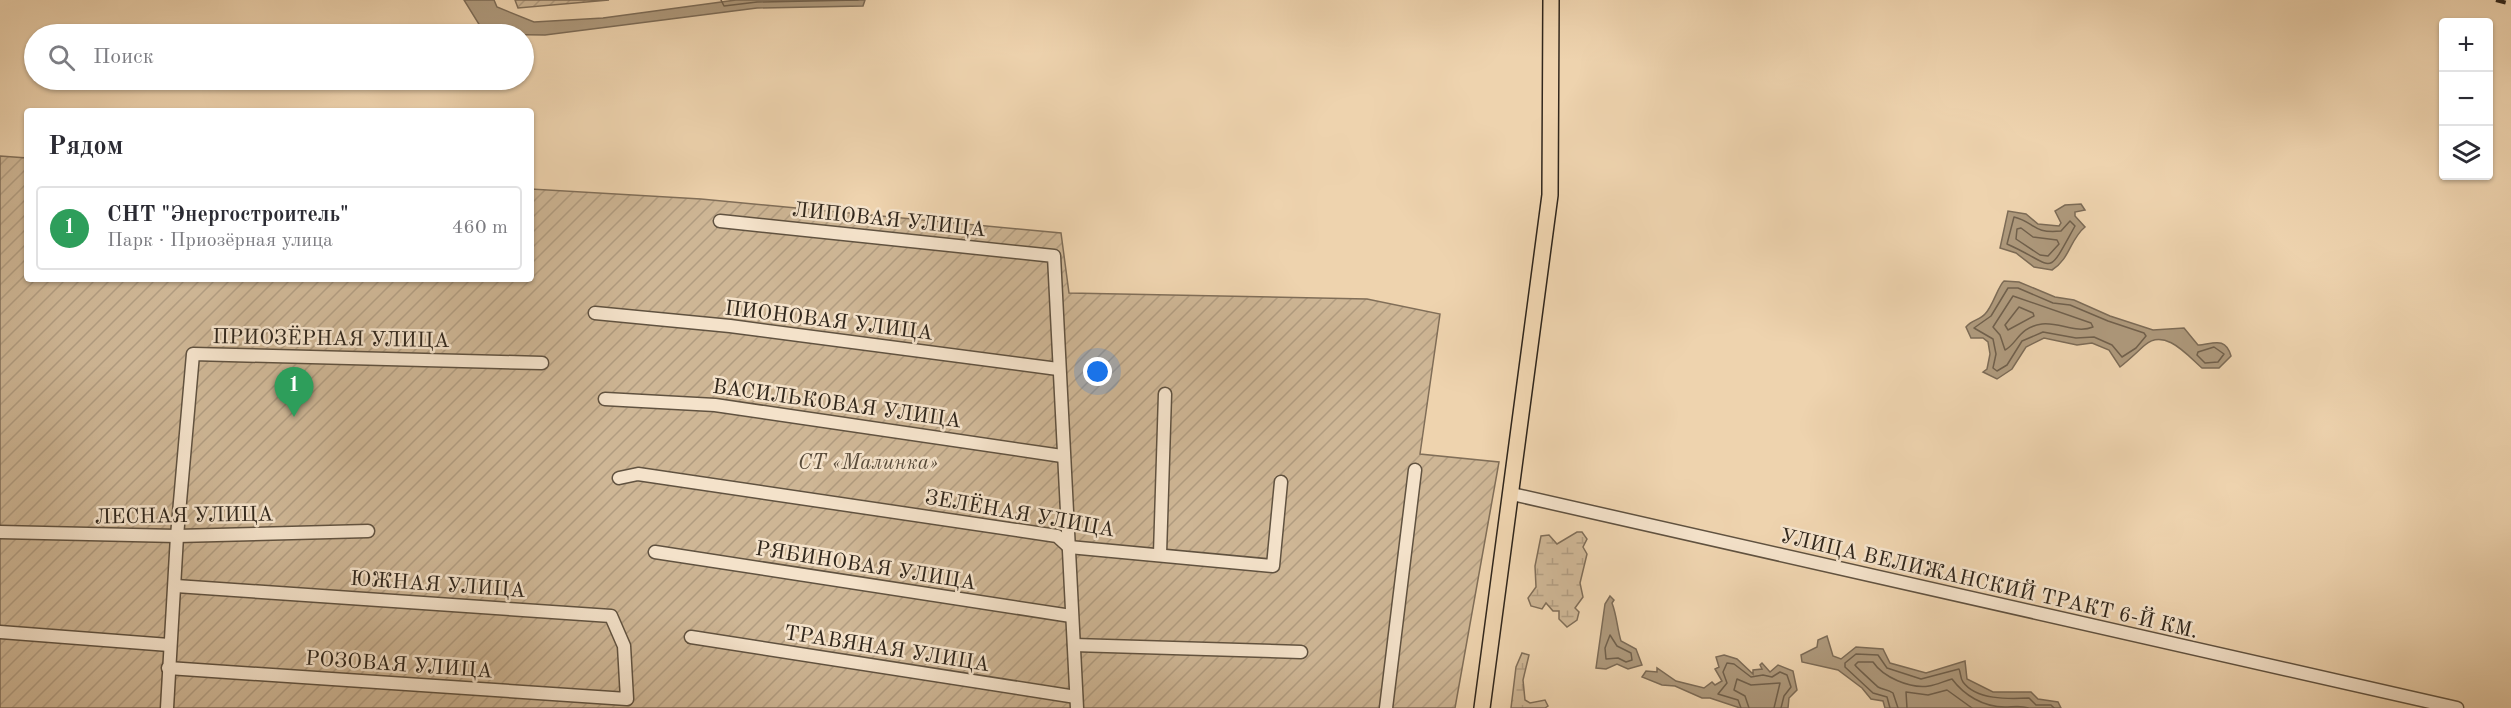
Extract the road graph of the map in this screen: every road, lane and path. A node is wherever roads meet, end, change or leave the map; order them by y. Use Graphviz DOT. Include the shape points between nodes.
graph roads {
  1 [pos="1551,0"];
  2 [pos="720,220"];
  3 [pos="595,313"];
  4 [pos="542,363"];
  5 [pos="1058,369"];
  6 [pos="1165,394"];
  7 [pos="605,399"];
  8 [pos="1062,456"];
  9 [pos="1415,470"];
  10 [pos="619,478"];
  11 [pos="1281,482"];
  12 [pos="1512,494"];
  13 [pos="368,531"];
  14 [pos="0,532"];
  15 [pos="177,536"];
  16 [pos="1069,547"];
  17 [pos="655,552"];
  18 [pos="1160,554"];
  19 [pos="176,586"];
  20 [pos="1071,616"];
  21 [pos="0,632"];
  22 [pos="691,637"];
  23 [pos="169,645"];
  24 [pos="1074,645"];
  25 [pos="1300,652"];
  26 [pos="168,668"];
  27 [pos="627,699"];
  28 [pos="1076,703"];
  29 [pos="167,708"];
  30 [pos="1386,708"];
  31 [pos="1482,708"];
  32 [pos="2457,708"];
  1 -- 12 [label="main road" via="1550,195"];
  2 -- 5 [label="street, ЛИПОВАЯ УЛИЦА" via="1054,256"];
  3 -- 5 [label="street, ПИОНОВАЯ УЛИЦА" via="729,326"];
  4 -- 15 [label="street, ПРИОЗЁРНАЯ УЛИЦА" via="193,354"];
  5 -- 8 [label="street"];
  6 -- 18 [label="street"];
  7 -- 8 [label="street, ВАСИЛЬКОВАЯ УЛИЦА" via="715,405"];
  8 -- 16 [label="street"];
  9 -- 30 [label="street"];
  10 -- 16 [label="street, ЗЕЛЁНАЯ УЛИЦА" via="638,474 1057,536"];
  11 -- 18 [label="street, ЗЕЛЁНАЯ УЛИЦА" via="1273,566"];
  12 -- 31 [label="main road"];
  12 -- 32 [label="street, УЛИЦА ВЕЛИЖАНСКИЙ ТРАКТ 6-Й КМ."];
  13 -- 15 [label="street, ЛЕСНАЯ УЛИЦА"];
  14 -- 15 [label="street, ЛЕСНАЯ УЛИЦА"];
  15 -- 19 [label="street"];
  16 -- 18 [label="street, ЗЕЛЁНАЯ УЛИЦА"];
  16 -- 20 [label="street"];
  17 -- 20 [label="street, РЯБИНОВАЯ УЛИЦА"];
  19 -- 23 [label="street"];
  19 -- 27 [label="street, ЮЖНАЯ УЛИЦА" via="611,616 624,646"];
  20 -- 24 [label="street"];
  21 -- 23 [label="street"];
  22 -- 28 [label="street, ТРАВЯНАЯ УЛИЦА"];
  23 -- 26 [label="street"];
  24 -- 25 [label="street"];
  24 -- 28 [label="street"];
  26 -- 27 [label="street, РОЗОВАЯ УЛИЦА"];
  26 -- 29 [label="street"];
}
